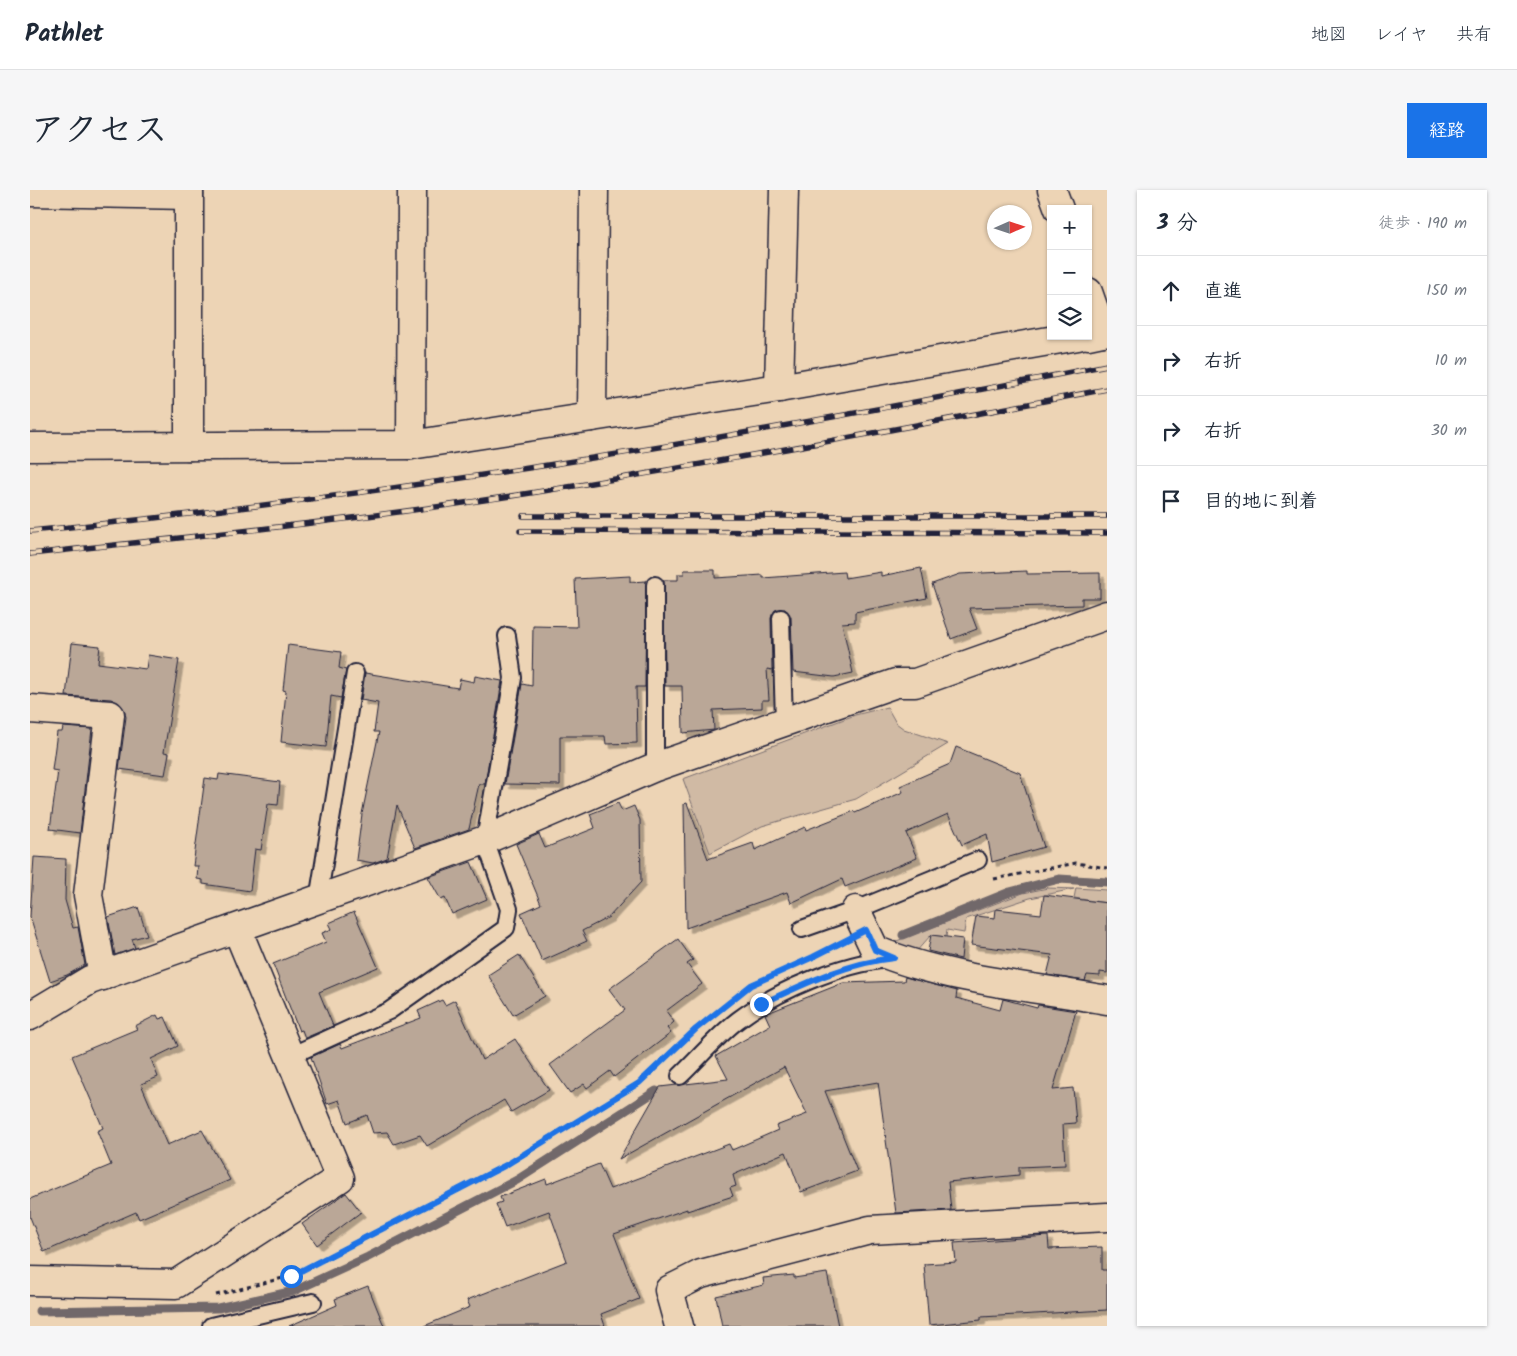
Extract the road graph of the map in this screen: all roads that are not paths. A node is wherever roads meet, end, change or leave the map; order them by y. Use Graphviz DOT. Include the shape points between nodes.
graph roads {
  1 [pos="412,190"];
  2 [pos="594,190"];
  3 [pos="784,190"];
  4 [pos="1052,190"];
  5 [pos="30,192"];
  6 [pos="189,192"];
  7 [pos="1058,205"];
  8 [pos="1089,295"];
  9 [pos="1097,335"];
  10 [pos="779,388"];
  11 [pos="592,417"];
  12 [pos="411,445"];
  13 [pos="188,446"];
  14 [pos="30,447"];
  15 [pos="656,585"];
  16 [pos="1107,615"];
  17 [pos="782,618"];
  18 [pos="507,636"];
  19 [pos="355,672"];
  20 [pos="30,709"];
  21 [pos="784,722"];
  22 [pos="655,767"];
  23 [pos="485,840"];
  24 [pos="978,860"];
  25 [pos="318,900"];
  26 [pos="856,910"];
  27 [pos="237,928"];
  28 [pos="802,929"];
  29 [pos="894,958"];
  30 [pos="103,976"];
  31 [pos="1107,1000"];
  32 [pos="30,1016"];
  33 [pos="290,1056"];
  34 [pos="680,1076"];
  35 [pos="1107,1217"];
  36 [pos="30,1281"];
  37 [pos="313,1302"];
  38 [pos="211,1326"];
  39 [pos="679,1326"];
  1 -- 12 [label="street"];
  2 -- 11 [label="street"];
  3 -- 10 [label="street"];
  4 -- 7 [label="street"];
  5 -- 6 [label="street"];
  6 -- 13 [label="street"];
  8 -- 9 [label="street"];
  9 -- 10 [label="street"];
  10 -- 11 [label="street"];
  11 -- 12 [label="street"];
  12 -- 13 [label="street"];
  13 -- 14 [label="street"];
  15 -- 22 [label="lane"];
  16 -- 21 [label="street" via="915,683 896,683"];
  17 -- 21 [label="lane"];
  18 -- 23 [label="lane" via="513,678"];
  19 -- 25 [label="lane"];
  20 -- 30 [label="street" via="110,715 88,895"];
  21 -- 22 [label="street"];
  22 -- 23 [label="street"];
  23 -- 25 [label="street"];
  23 -- 33 [label="lane" via="509,909 506,928 389,1011"];
  24 -- 26 [label="lane"];
  25 -- 27 [label="street"];
  26 -- 28 [label="lane"];
  26 -- 29 [label="street" via="875,950"];
  27 -- 30 [label="street"];
  27 -- 33 [label="street"];
  29 -- 31 [label="street" via="936,970"];
  29 -- 34 [label="lane" via="846,966 761,1004 736,1021"];
  30 -- 32 [label="street" via="90,980"];
  33 -- 36 [label="street" via="340,1178 176,1284"];
  35 -- 39 [label="street" via="870,1230 701,1274 669,1290"];
  37 -- 38 [label="lane"];
}
